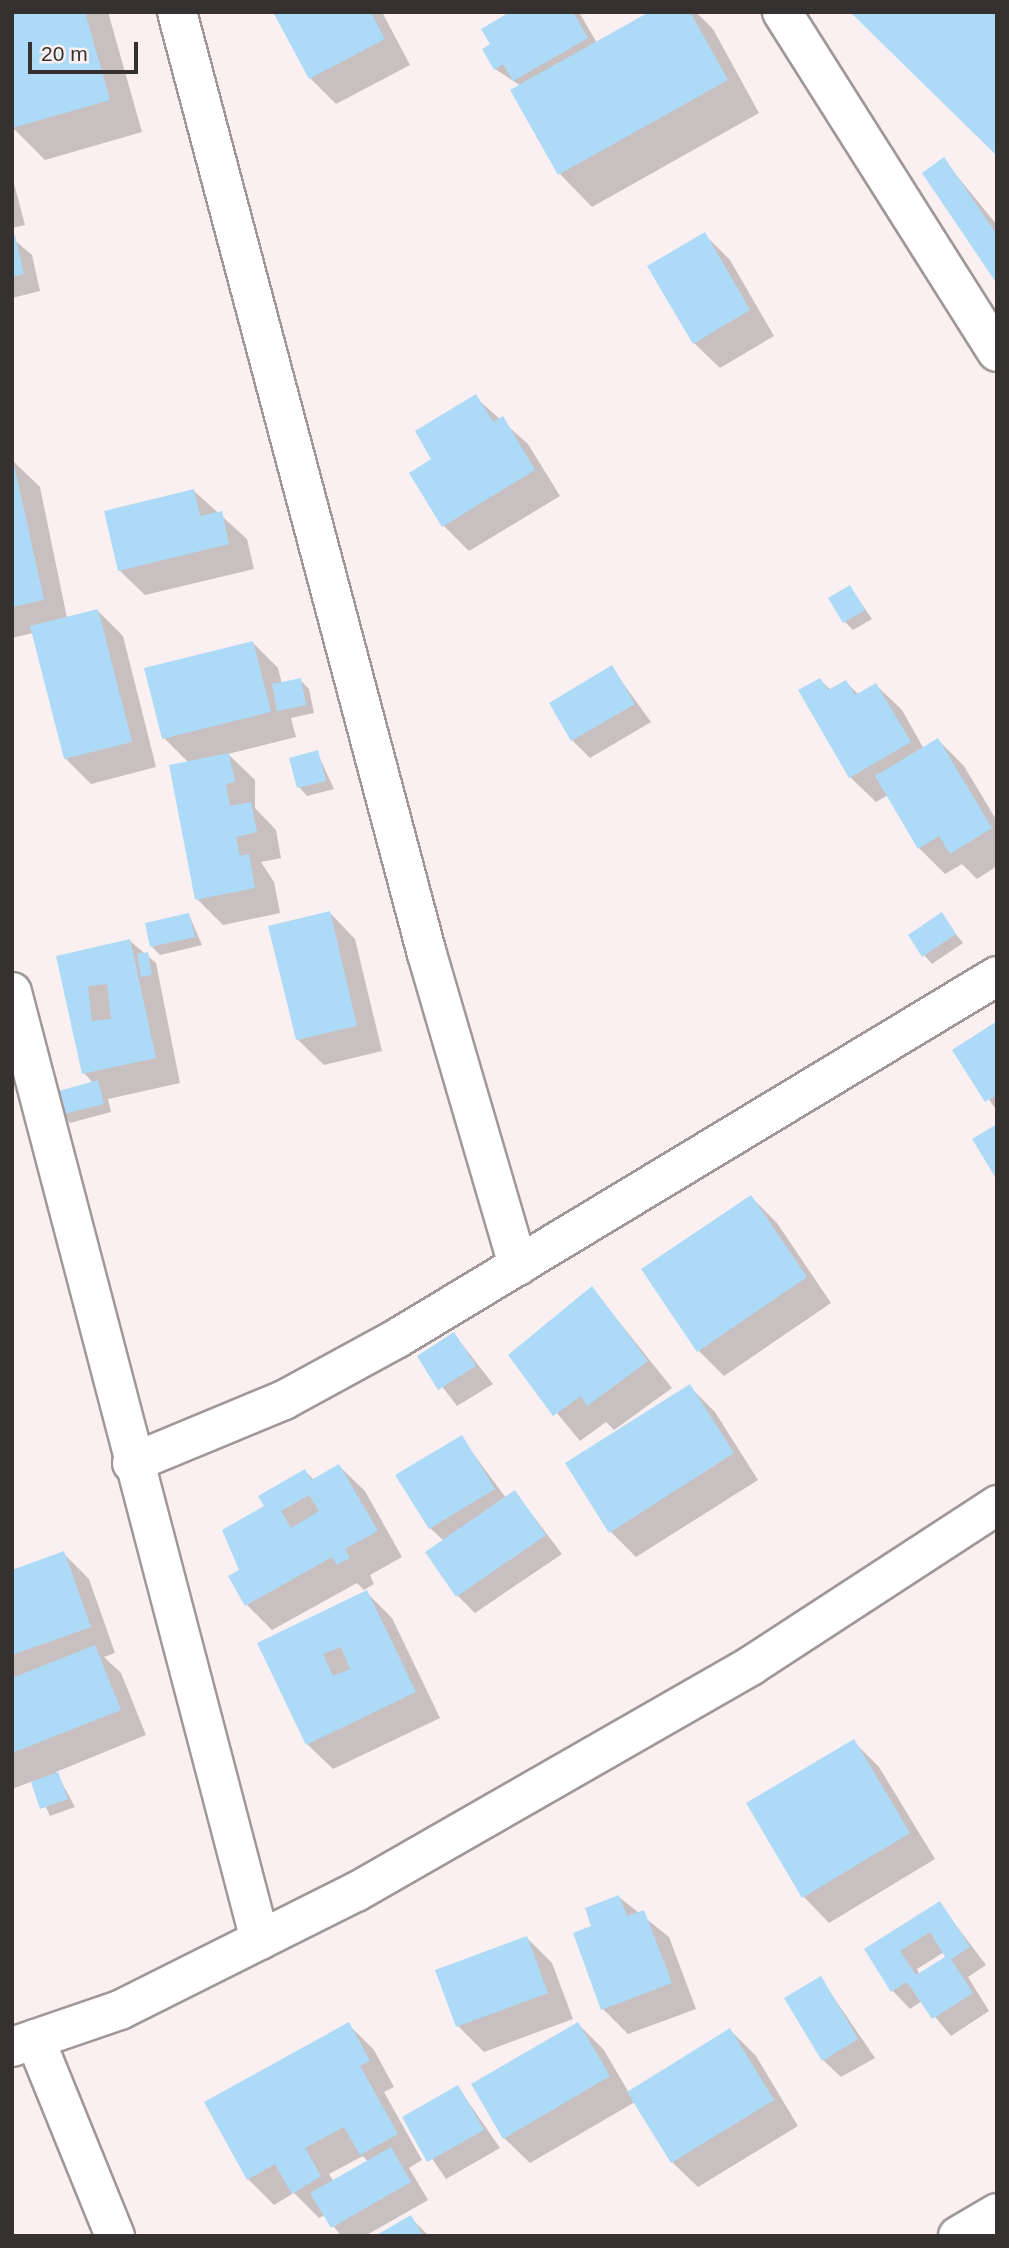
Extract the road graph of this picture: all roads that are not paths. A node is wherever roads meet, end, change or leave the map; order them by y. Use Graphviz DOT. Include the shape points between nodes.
graph roads {
  1 [pos="177,12"];
  2 [pos="782,12"];
  3 [pos="997,352"];
  4 [pos="997,976"];
  5 [pos="12,992"];
  6 [pos="518,1266"];
  7 [pos="132,1463"];
  8 [pos="997,1505"];
  9 [pos="260,1940"];
  10 [pos="23,2043"];
  11 [pos="997,2213"];
  12 [pos="115,2236"];
  13 [pos="958,2236"];
  1 -- 6 [label="street" via="427,954"];
  2 -- 3 [label="street"];
  4 -- 6 [label="street"];
  5 -- 7 [label="street"];
  6 -- 7 [label="street" via="284,1400"];
  7 -- 9 [label="street"];
  8 -- 9 [label="street" via="752,1665 356,1892"];
  9 -- 10 [label="street" via="120,2010"];
  10 -- 12 [label="street"];
  11 -- 13 [label="street"];
}
